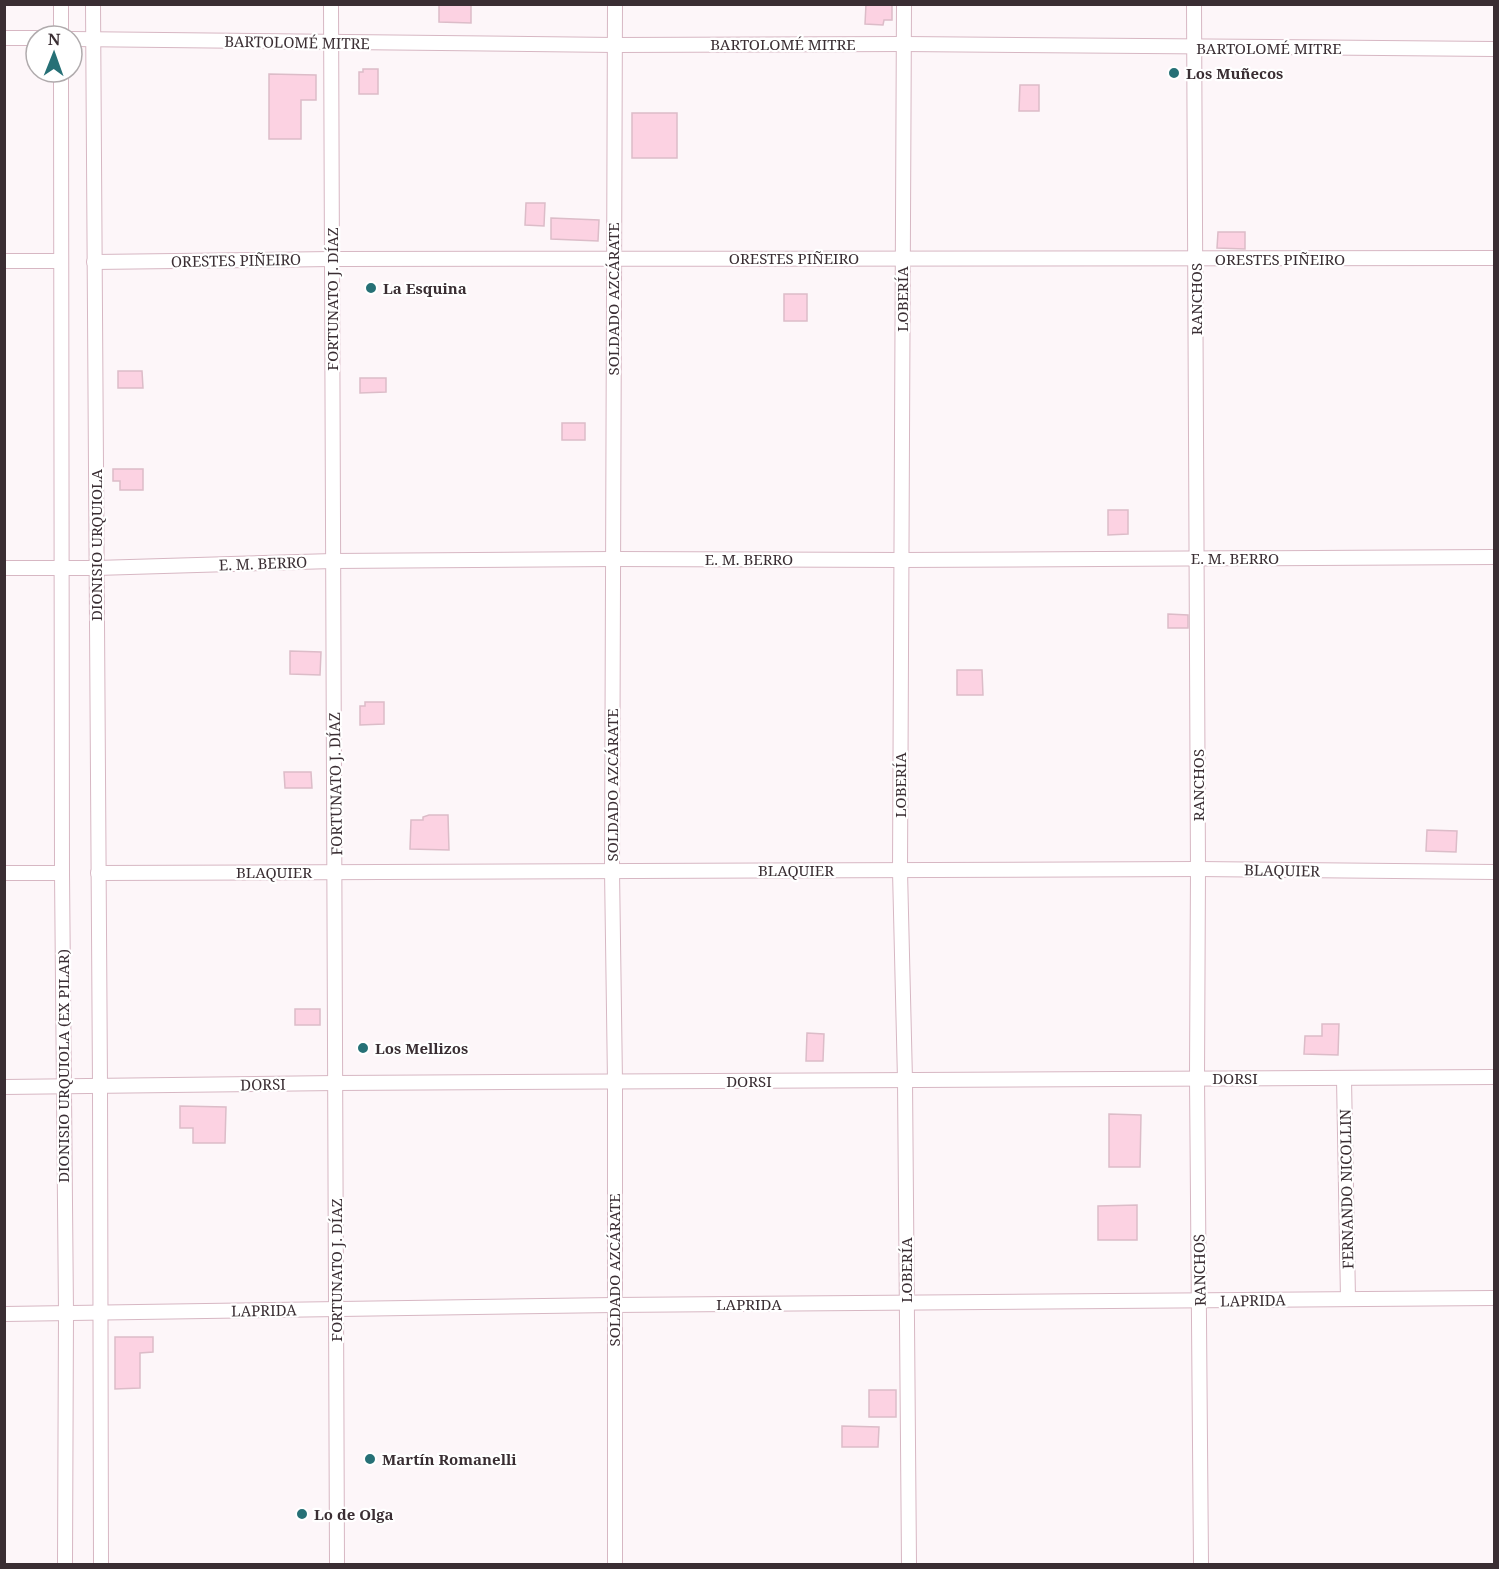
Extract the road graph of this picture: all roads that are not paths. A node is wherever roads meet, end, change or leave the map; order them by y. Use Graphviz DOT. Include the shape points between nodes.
graph roads {
  1 [pos="61,4"];
  2 [pos="93,4"];
  3 [pos="331,4"];
  4 [pos="615,4"];
  5 [pos="904,4"];
  6 [pos="1194,4"];
  7 [pos="61,24"];
  8 [pos="4,38"];
  9 [pos="24,39"];
  10 [pos="84,39"];
  11 [pos="94,39"];
  12 [pos="331,42"];
  13 [pos="904,44"];
  14 [pos="615,45"];
  15 [pos="1194,47"];
  16 [pos="1494,49"];
  17 [pos="61,84"];
  18 [pos="613,258"];
  19 [pos="902,258"];
  20 [pos="1494,258"];
  21 [pos="332,259"];
  22 [pos="1195,259"];
  23 [pos="4,261"];
  24 [pos="62,261"];
  25 [pos="94,262"];
  26 [pos="1494,557"];
  27 [pos="613,559"];
  28 [pos="1197,559"];
  29 [pos="901,560"];
  30 [pos="333,561"];
  31 [pos="4,568"];
  32 [pos="61,568"];
  33 [pos="96,568"];
  34 [pos="1198,869"];
  35 [pos="612,870"];
  36 [pos="336,871"];
  37 [pos="900,871"];
  38 [pos="1494,872"];
  39 [pos="4,873"];
  40 [pos="62,873"];
  41 [pos="98,873"];
  42 [pos="1494,1077"];
  43 [pos="1197,1078"];
  44 [pos="1344,1079"];
  45 [pos="905,1080"];
  46 [pos="615,1082"];
  47 [pos="336,1083"];
  48 [pos="63,1086"];
  49 [pos="100,1086"];
  50 [pos="4,1087"];
  51 [pos="1494,1298"];
  52 [pos="1348,1299"];
  53 [pos="1200,1301"];
  54 [pos="906,1303"];
  55 [pos="614,1305"];
  56 [pos="337,1309"];
  57 [pos="100,1312"];
  58 [pos="66,1313"];
  59 [pos="4,1314"];
  60 [pos="65,1564"];
  61 [pos="101,1564"];
  62 [pos="337,1564"];
  63 [pos="615,1564"];
  64 [pos="909,1564"];
  65 [pos="1201,1564"];
  1 -- 7 [label="street"];
  2 -- 11 [label="street, DIONISIO URQUIOLA"];
  3 -- 12 [label="street, FORTUNATO J. DÍAZ"];
  4 -- 14 [label="street, SOLDADO AZCÁRATE"];
  5 -- 13 [label="street, LOBERÍA"];
  6 -- 15 [label="street, RANCHOS"];
  8 -- 9 [label="street"];
  10 -- 11 [label="street, BARTOLOMÉ MITRE"];
  11 -- 12 [label="street, BARTOLOMÉ MITRE"];
  11 -- 25 [label="street, DIONISIO URQUIOLA"];
  12 -- 14 [label="street, BARTOLOMÉ MITRE"];
  12 -- 21 [label="street, FORTUNATO J. DÍAZ"];
  13 -- 14 [label="street, BARTOLOMÉ MITRE"];
  13 -- 15 [label="street, BARTOLOMÉ MITRE"];
  13 -- 19 [label="street, LOBERÍA"];
  14 -- 18 [label="street, SOLDADO AZCÁRATE"];
  15 -- 16 [label="street, BARTOLOMÉ MITRE"];
  15 -- 22 [label="street, RANCHOS"];
  17 -- 24 [label="street"];
  18 -- 19 [label="street, ORESTES PIÑEIRO"];
  18 -- 21 [label="street, ORESTES PIÑEIRO"];
  18 -- 27 [label="street, SOLDADO AZCÁRATE"];
  19 -- 22 [label="street, ORESTES PIÑEIRO"];
  19 -- 29 [label="street, LOBERÍA"];
  20 -- 22 [label="street, ORESTES PIÑEIRO"];
  21 -- 25 [label="street, ORESTES PIÑEIRO"];
  21 -- 30 [label="street, FORTUNATO J. DÍAZ"];
  22 -- 28 [label="street, RANCHOS"];
  23 -- 24 [label="street"];
  24 -- 32 [label="street"];
  25 -- 33 [label="street, DIONISIO URQUIOLA"];
  26 -- 28 [label="street, E. M. BERRO"];
  27 -- 29 [label="street, E. M. BERRO"];
  27 -- 30 [label="street, E. M. BERRO"];
  27 -- 35 [label="street, SOLDADO AZCÁRATE"];
  28 -- 29 [label="street, E. M. BERRO"];
  28 -- 34 [label="street, RANCHOS"];
  29 -- 37 [label="street, LOBERÍA"];
  30 -- 33 [label="street, E. M. BERRO"];
  30 -- 36 [label="street, FORTUNATO J. DÍAZ"];
  31 -- 32 [label="street, E. M. BERRO"];
  32 -- 33 [label="street, E. M. BERRO"];
  32 -- 40 [label="street, DIONISIO URQUIOLA (EX PILAR)"];
  33 -- 41 [label="street, DIONISIO URQUIOLA"];
  34 -- 37 [label="street, BLAQUIER"];
  34 -- 38 [label="street, BLAQUIER"];
  34 -- 43 [label="street, RANCHOS"];
  35 -- 36 [label="street, BLAQUIER"];
  35 -- 37 [label="street, BLAQUIER"];
  35 -- 46 [label="street, SOLDADO AZCÁRATE"];
  36 -- 41 [label="street, BLAQUIER"];
  36 -- 47 [label="street, FORTUNATO J. DÍAZ"];
  37 -- 45 [label="street, LOBERÍA"];
  39 -- 40 [label="street"];
  40 -- 48 [label="street, DIONISIO URQUIOLA (EX PILAR)"];
  41 -- 49 [label="street, DIONISIO URQUIOLA"];
  42 -- 44 [label="street, DORSI"];
  43 -- 44 [label="street, DORSI"];
  43 -- 45 [label="street, DORSI"];
  43 -- 53 [label="street, RANCHOS"];
  44 -- 52 [label="street, FERNANDO NICOLLIN"];
  45 -- 46 [label="street, DORSI"];
  45 -- 54 [label="street, LOBERÍA"];
  46 -- 47 [label="street, DORSI"];
  46 -- 55 [label="street, SOLDADO AZCÁRATE"];
  47 -- 49 [label="street, DORSI"];
  47 -- 56 [label="street, FORTUNATO J. DÍAZ"];
  48 -- 49 [label="street, DORSI"];
  48 -- 50 [label="street, DORSI"];
  48 -- 58 [label="street, DIONISIO URQUIOLA (EX PILAR)"];
  49 -- 57 [label="street"];
  51 -- 52 [label="street, LAPRIDA"];
  52 -- 53 [label="street, LAPRIDA"];
  53 -- 54 [label="street, LAPRIDA"];
  53 -- 65 [label="street, RANCHOS"];
  54 -- 55 [label="street, LAPRIDA"];
  54 -- 64 [label="street, LOBERÍA"];
  55 -- 56 [label="street, LAPRIDA"];
  55 -- 63 [label="street, SOLDADO AZCÁRATE"];
  56 -- 57 [label="street, LAPRIDA"];
  56 -- 62 [label="street, FORTUNATO J. DÍAZ"];
  57 -- 58 [label="street, LAPRIDA"];
  57 -- 61 [label="street"];
  58 -- 59 [label="street, LAPRIDA"];
  58 -- 60 [label="street, DIONISIO URQUIOLA (EX PILAR)"];
}
